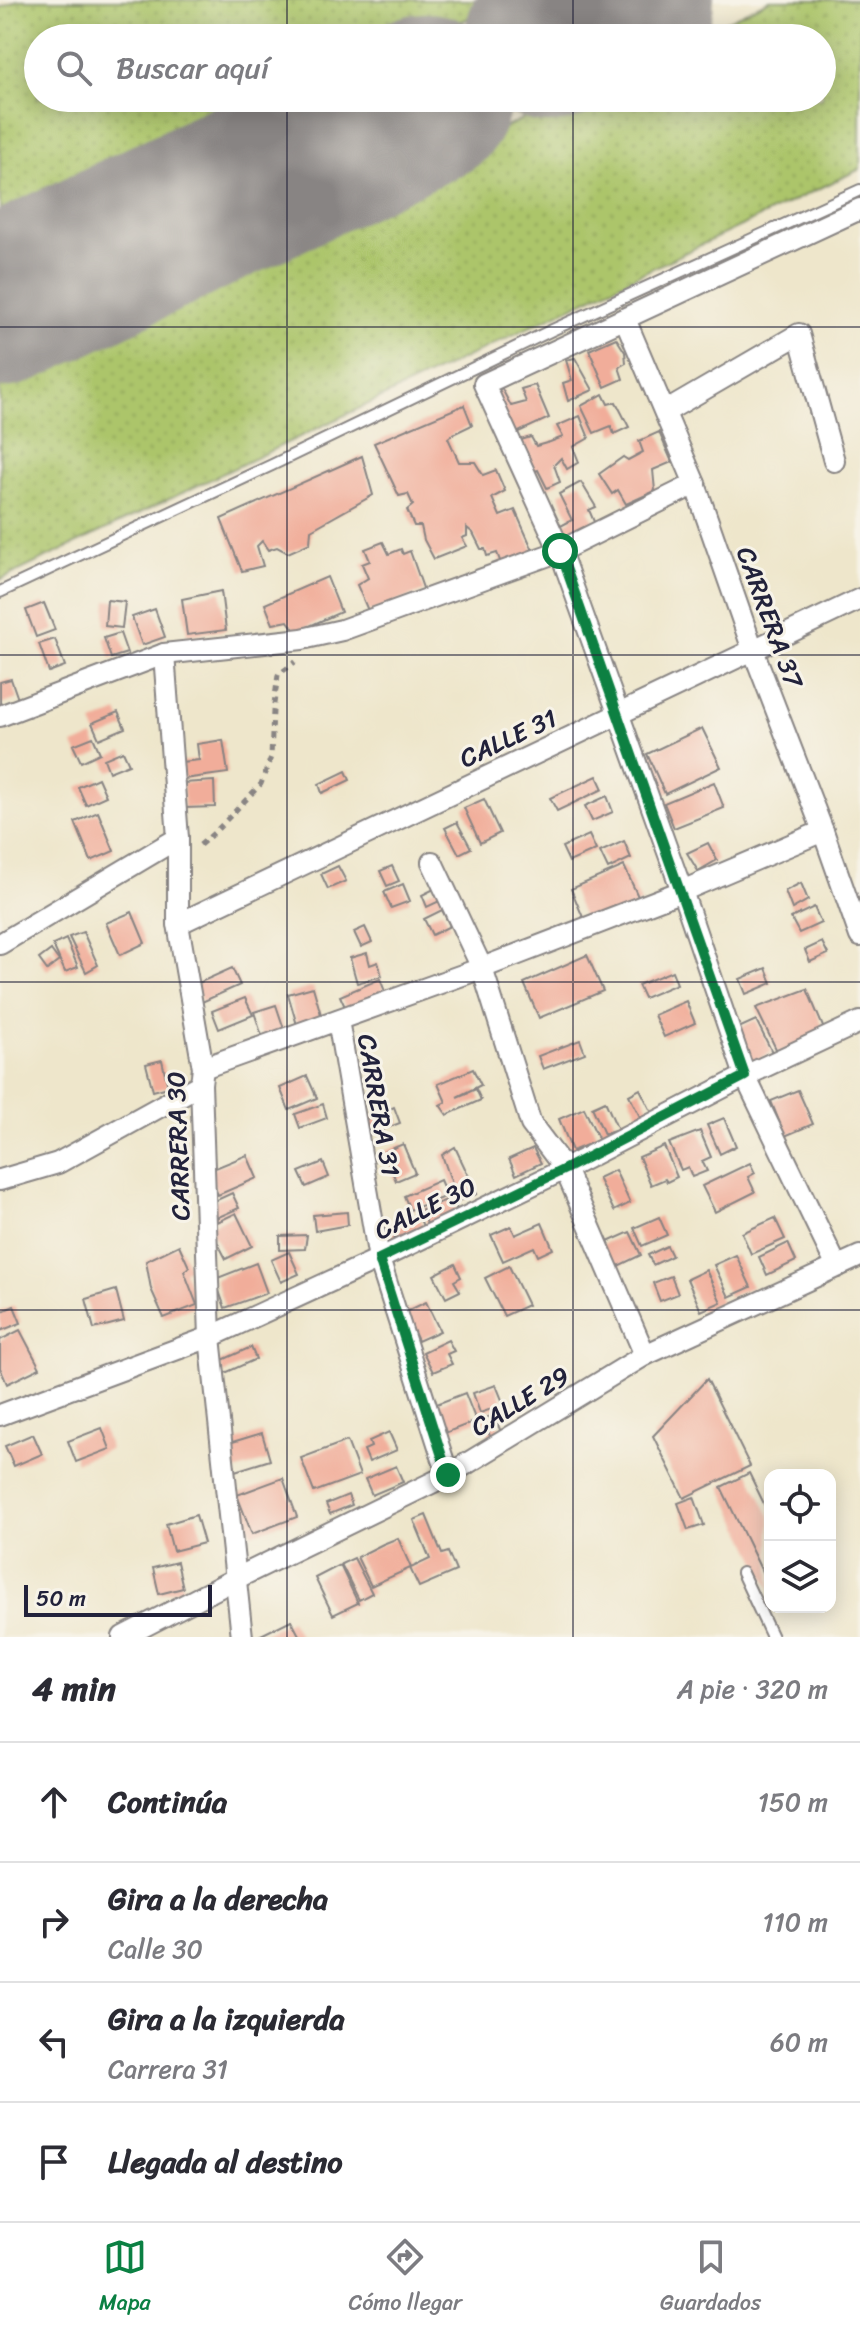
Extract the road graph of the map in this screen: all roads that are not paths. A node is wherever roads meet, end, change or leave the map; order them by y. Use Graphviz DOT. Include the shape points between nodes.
graph roads {
  1 [pos="860,190"];
  2 [pos="860,209"];
  3 [pos="625,319"];
  4 [pos="665,412"];
  5 [pos="834,461"];
  6 [pos="695,484"];
  7 [pos="560,551"];
  8 [pos="0,592"];
  9 [pos="860,599"];
  10 [pos="753,650"];
  11 [pos="164,654"];
  12 [pos="619,714"];
  13 [pos="0,716"];
  14 [pos="823,831"];
  15 [pos="178,838"];
  16 [pos="432,862"];
  17 [pos="682,891"];
  18 [pos="178,924"];
  19 [pos="860,936"];
  20 [pos="0,944"];
  21 [pos="482,968"];
  22 [pos="338,1020"];
  23 [pos="860,1022"];
  24 [pos="202,1076"];
  25 [pos="745,1076"];
  26 [pos="565,1169"];
  27 [pos="0,1180"];
  28 [pos="860,1256"];
  29 [pos="379,1259"];
  30 [pos="837,1267"];
  31 [pos="210,1337"];
  32 [pos="645,1355"];
  33 [pos="0,1415"];
  34 [pos="448,1475"];
  35 [pos="742,1573"];
  36 [pos="237,1578"];
  37 [pos="123,1637"];
  38 [pos="242,1637"];
  39 [pos="772,1637"];
  1 -- 8 [label="lane"];
  2 -- 3 [label="street"];
  3 -- 4 [label="street, CARRERA 37"];
  3 -- 7 [label="street" via="484,384"];
  4 -- 5 [label="street" via="799,334"];
  4 -- 6 [label="street, CARRERA 37"];
  6 -- 7 [label="street"];
  6 -- 10 [label="street, CARRERA 37"];
  7 -- 11 [label="street" via="342,630"];
  7 -- 12 [label="street"];
  9 -- 10 [label="street, CALLE 31"];
  10 -- 12 [label="street, CALLE 31"];
  10 -- 14 [label="street, CARRERA 37"];
  11 -- 13 [label="street"];
  11 -- 15 [label="street, CARRERA 30"];
  12 -- 17 [label="street"];
  12 -- 18 [label="street, CALLE 31"];
  14 -- 17 [label="street"];
  14 -- 19 [label="street, CARRERA 37"];
  15 -- 18 [label="street, CARRERA 30"];
  15 -- 20 [label="street"];
  16 -- 21 [label="street"];
  17 -- 21 [label="street"];
  17 -- 25 [label="street"];
  18 -- 24 [label="street, CARRERA 30"];
  21 -- 22 [label="street"];
  21 -- 26 [label="street" via="531,1124"];
  22 -- 24 [label="street"];
  22 -- 29 [label="street, CARRERA 31"];
  23 -- 25 [label="street, CALLE 30"];
  24 -- 27 [label="street" via="58,1163"];
  24 -- 31 [label="street, CARRERA 30"];
  25 -- 26 [label="street, CALLE 30"];
  25 -- 30 [label="street"];
  26 -- 29 [label="street, CALLE 30"];
  26 -- 32 [label="street"];
  28 -- 30 [label="street, CALLE 29"];
  29 -- 31 [label="street, CALLE 30"];
  29 -- 34 [label="street, CARRERA 31"];
  30 -- 32 [label="street, CALLE 29"];
  31 -- 33 [label="street, CALLE 30"];
  31 -- 36 [label="street, CARRERA 30"];
  32 -- 34 [label="street, CALLE 29"];
  34 -- 36 [label="street, CALLE 29"];
  35 -- 39 [label="lane"];
  36 -- 37 [label="street, CALLE 29"];
  36 -- 38 [label="street, CARRERA 30"];
}
